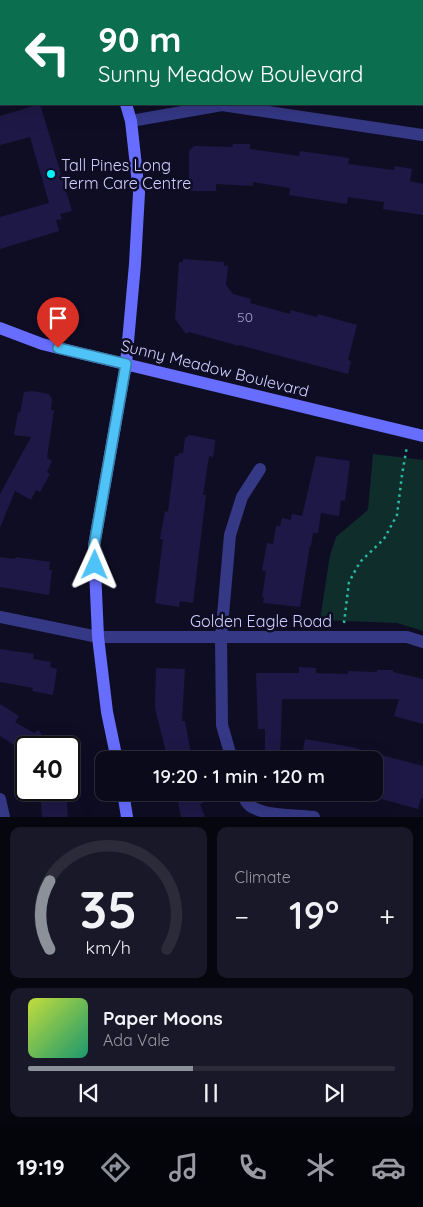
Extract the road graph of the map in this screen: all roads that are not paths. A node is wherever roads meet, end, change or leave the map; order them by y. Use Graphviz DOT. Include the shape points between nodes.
graph roads {
  1 [pos="126,105"];
  2 [pos="131,121"];
  3 [pos="423,135"];
  4 [pos="0,328"];
  5 [pos="126,364"];
  6 [pos="423,436"];
  7 [pos="260,469"];
  8 [pos="0,617"];
  9 [pos="98,637"];
  10 [pos="221,638"];
  11 [pos="423,642"];
  12 [pos="115,751"];
  13 [pos="229,751"];
  14 [pos="0,799"];
  15 [pos="124,801"];
  16 [pos="246,801"];
  17 [pos="4,817"];
  18 [pos="127,817"];
  19 [pos="314,817"];
  1 -- 2 [label="street"];
  2 -- 3 [label="street" via="222,105"];
  2 -- 5 [label="street" via="139,193"];
  4 -- 5 [label="street, Sunny Meadow Boulevard" via="42,344"];
  5 -- 6 [label="street, Sunny Meadow Boulevard"];
  5 -- 9 [label="street" via="94,546"];
  7 -- 10 [label="street" via="242,497 230,535"];
  8 -- 9 [label="street, Golden Eagle Road"];
  9 -- 10 [label="street, Golden Eagle Road"];
  9 -- 12 [label="street"];
  10 -- 11 [label="street, Golden Eagle Road" via="407,638"];
  10 -- 13 [label="street" via="222,725"];
  14 -- 17 [label="street"];
  15 -- 18 [label="street"];
  16 -- 19 [label="street" via="252,808 264,811"];
}
